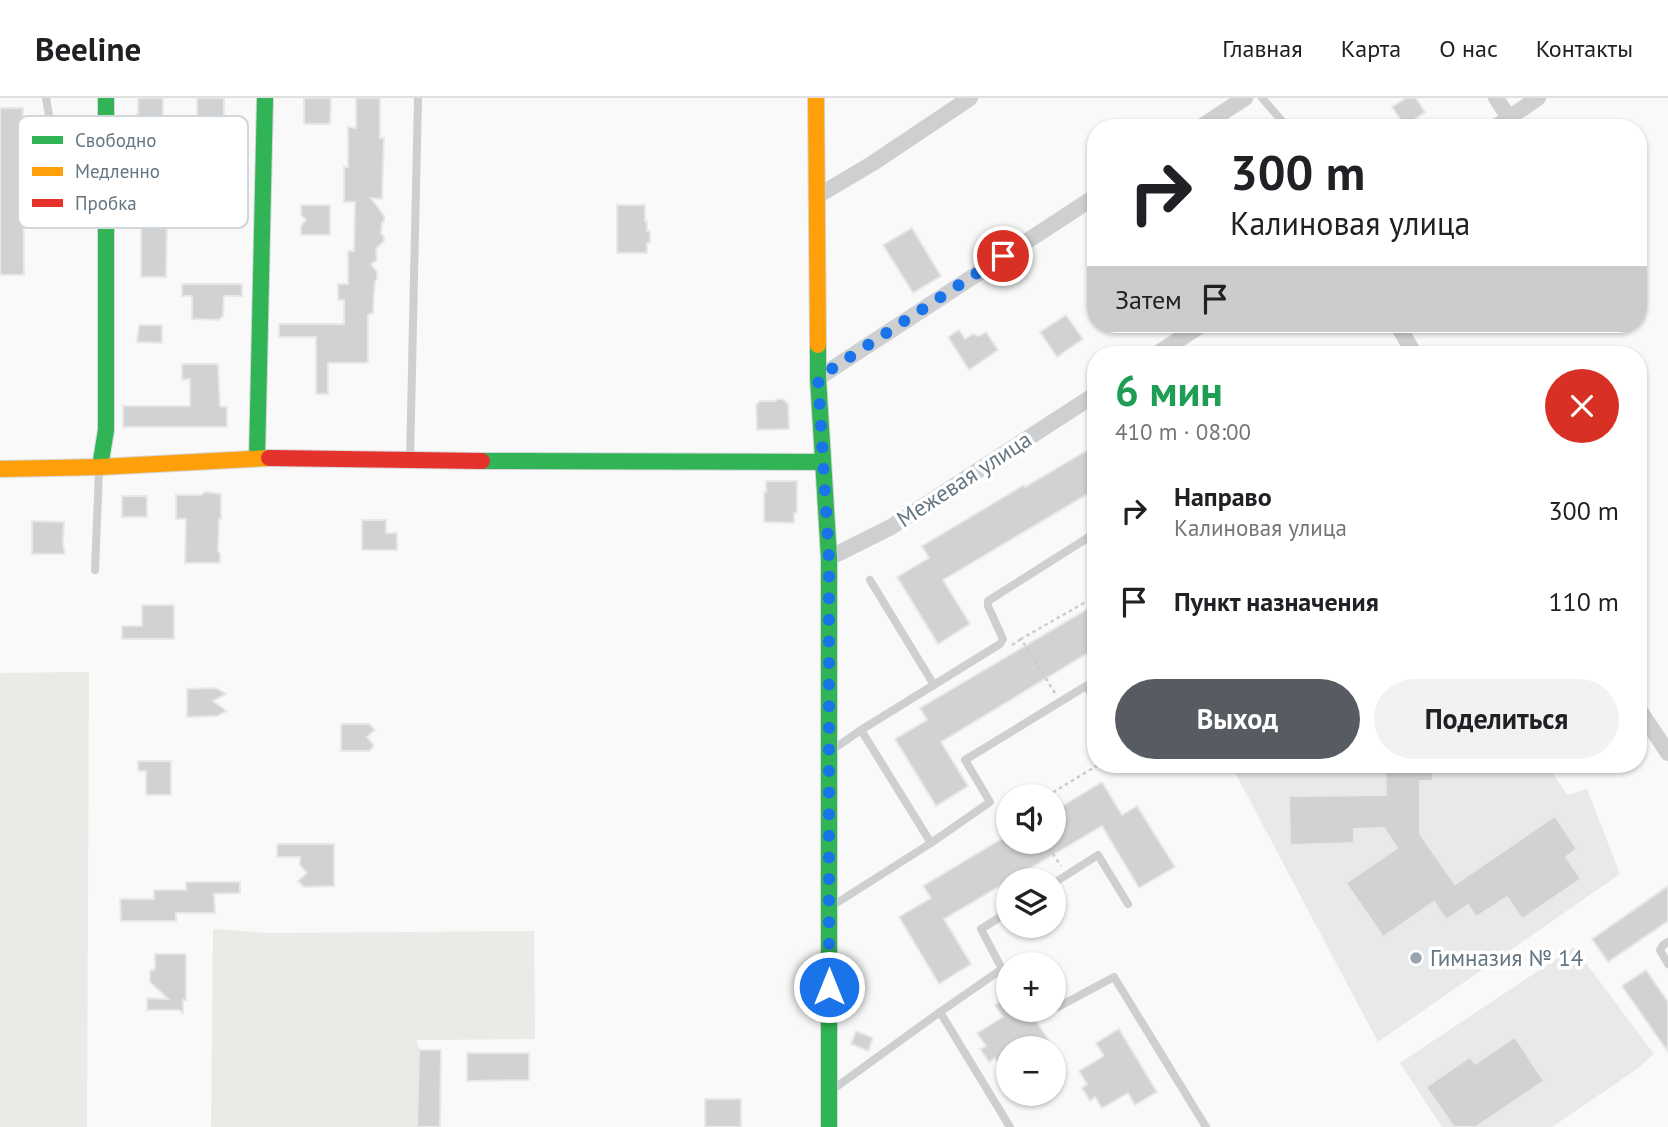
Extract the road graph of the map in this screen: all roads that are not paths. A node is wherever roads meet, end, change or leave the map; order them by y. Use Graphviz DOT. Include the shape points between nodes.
graph roads {
  1 [pos="46,98"];
  2 [pos="106,98"];
  3 [pos="265,98"];
  4 [pos="418,98"];
  5 [pos="816,98"];
  6 [pos="970,98"];
  7 [pos="1245,98"];
  8 [pos="1262,98"];
  9 [pos="1496,98"];
  10 [pos="1538,98"];
  11 [pos="49,116"];
  12 [pos="106,116"];
  13 [pos="1509,118"];
  14 [pos="1213,119"];
  15 [pos="1280,119"];
  16 [pos="817,197"];
  17 [pos="1087,202"];
  18 [pos="106,228"];
  19 [pos="1189,333"];
  20 [pos="1169,346"];
  21 [pos="818,378"];
  22 [pos="1087,400"];
  23 [pos="257,458"];
  24 [pos="410,460"];
  25 [pos="823,462"];
  26 [pos="100,467"];
  27 [pos="0,469"];
  28 [pos="1087,538"];
  29 [pos="829,558"];
  30 [pos="95,570"];
  31 [pos="870,580"];
  32 [pos="934,685"];
  33 [pos="1087,688"];
  34 [pos="1647,722"];
  35 [pos="861,730"];
  36 [pos="829,752"];
  37 [pos="1668,753"];
  38 [pos="931,843"];
  39 [pos="1066,876"];
  40 [pos="1128,905"];
  41 [pos="829,908"];
  42 [pos="996,920"];
  43 [pos="1668,942"];
  44 [pos="996,953"];
  45 [pos="1668,964"];
  46 [pos="996,974"];
  47 [pos="1066,1003"];
  48 [pos="940,1012"];
  49 [pos="829,1092"];
  50 [pos="829,1127"];
  51 [pos="1010,1127"];
  52 [pos="1206,1127"];
  1 -- 11 [label="lane"];
  2 -- 12 [label="street"];
  3 -- 23 [label="street"];
  4 -- 24 [label="lane"];
  5 -- 16 [label="street"];
  6 -- 16 [label="street"];
  7 -- 14 [label="street"];
  8 -- 15 [label="lane"];
  9 -- 13 [label="street"];
  10 -- 13 [label="street"];
  16 -- 21 [label="street"];
  17 -- 21 [label="street"];
  18 -- 26 [label="street" via="106,430"];
  19 -- 20 [label="street"];
  21 -- 25 [label="street"];
  22 -- 29 [label="street, Межевая улица" via="891,527"];
  23 -- 24 [label="street"];
  23 -- 26 [label="street"];
  24 -- 25 [label="street"];
  25 -- 29 [label="street"];
  26 -- 27 [label="street"];
  26 -- 30 [label="lane"];
  28 -- 32 [label="lane" via="990,599 987,604 1002,642"];
  29 -- 36 [label="street"];
  31 -- 32 [label="lane"];
  32 -- 35 [label="lane"];
  33 -- 38 [label="lane" via="965,760 990,802"];
  34 -- 37 [label="street"];
  35 -- 36 [label="lane"];
  35 -- 38 [label="lane"];
  36 -- 41 [label="street"];
  38 -- 41 [label="lane"];
  39 -- 40 [label="lane" via="1098,855"];
  41 -- 49 [label="street"];
  42 -- 44 [label="lane" via="981,929"];
  43 -- 45 [label="lane" via="1660,950"];
  46 -- 48 [label="lane"];
  47 -- 52 [label="lane" via="1114,977"];
  48 -- 49 [label="lane"];
  48 -- 51 [label="lane"];
  49 -- 50 [label="street"];
}
